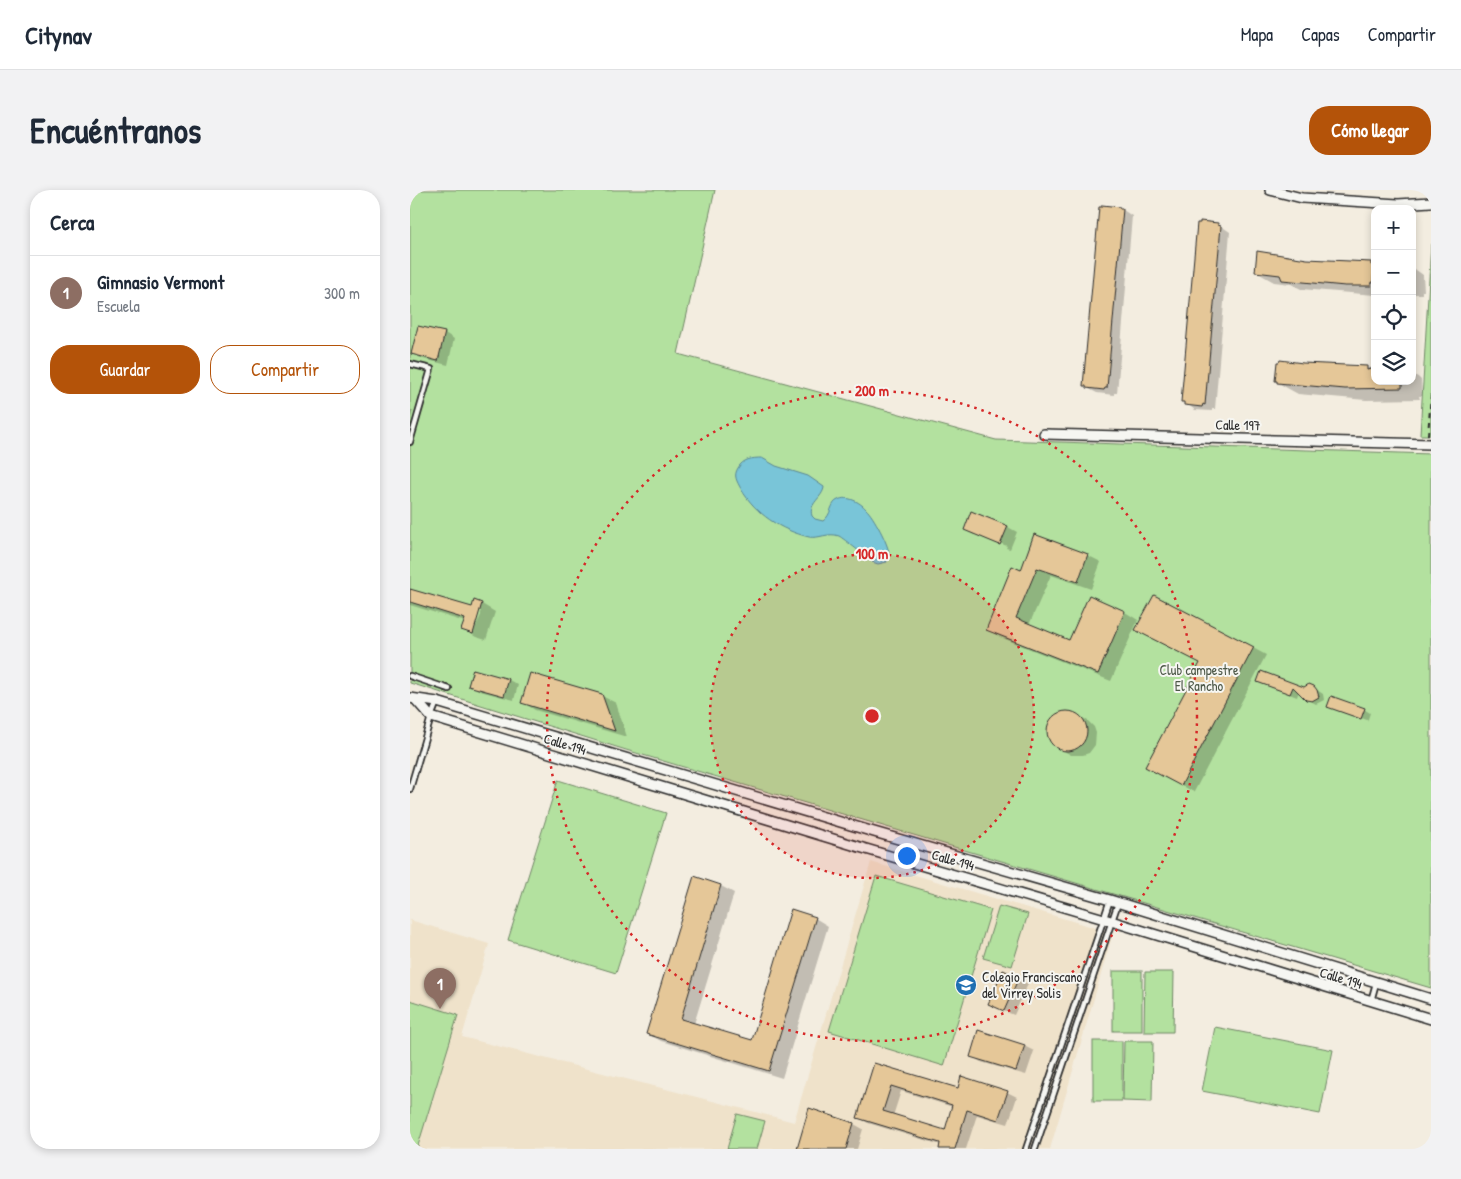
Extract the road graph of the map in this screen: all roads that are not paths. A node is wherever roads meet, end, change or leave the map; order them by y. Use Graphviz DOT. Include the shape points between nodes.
graph roads {
  1 [pos="1270,190"];
  2 [pos="1431,202"];
  3 [pos="410,364"];
  4 [pos="1044,434"];
  5 [pos="1430,441"];
  6 [pos="410,442"];
  7 [pos="410,676"];
  8 [pos="449,689"];
  9 [pos="413,699"];
  10 [pos="437,702"];
  11 [pos="431,717"];
  12 [pos="410,789"];
  13 [pos="1114,901"];
  14 [pos="1108,920"];
  15 [pos="1376,983"];
  16 [pos="1431,999"];
  17 [pos="1371,1001"];
  18 [pos="1431,1019"];
  19 [pos="1026,1149"];
  20 [pos="1035,1149"];
  1 -- 2 [label="street" via="1302,198 1398,204"];
  3 -- 6 [label="lane" via="431,369"];
  4 -- 5 [label="street, Calle 197"];
  7 -- 8 [label="lane"];
  9 -- 10 [label="street, Calle 194"];
  9 -- 11 [label="street, Calle 194"];
  10 -- 11 [label="lane"];
  10 -- 13 [label="street, Calle 194"];
  11 -- 12 [label="lane"];
  11 -- 14 [label="street, Calle 194"];
  13 -- 14 [label="lane"];
  13 -- 15 [label="street, Calle 194"];
  14 -- 17 [label="street, Calle 194"];
  14 -- 19 [label="lane"];
  14 -- 20 [label="lane"];
  15 -- 16 [label="street, Calle 194"];
  15 -- 17 [label="lane"];
  17 -- 18 [label="street, Calle 194"];
}
